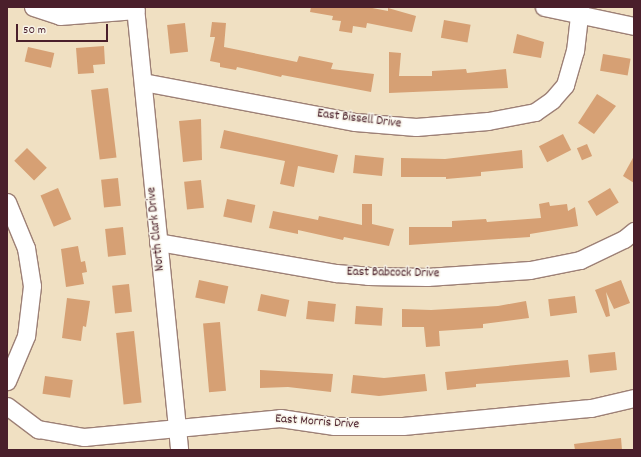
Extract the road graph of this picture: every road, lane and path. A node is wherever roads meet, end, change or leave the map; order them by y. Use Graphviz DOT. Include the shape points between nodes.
graph roads {
  1 [pos="33,7"];
  2 [pos="544,7"];
  3 [pos="136,9"];
  4 [pos="580,11"];
  5 [pos="634,26"];
  6 [pos="143,82"];
  7 [pos="7,202"];
  8 [pos="629,235"];
  9 [pos="158,242"];
  10 [pos="7,381"];
  11 [pos="634,398"];
  12 [pos="7,406"];
  13 [pos="177,428"];
  14 [pos="179,450"];
  1 -- 3 [label="street" via="60,16"];
  2 -- 4 [label="street"];
  3 -- 6 [label="street, North Clark Drive"];
  4 -- 5 [label="street"];
  4 -- 6 [label="street, East Bissell Drive" via="575,51 565,85 552,100 535,112 488,122 416,126 355,122"];
  6 -- 9 [label="street, North Clark Drive"];
  7 -- 10 [label="street" via="26,248 32,286 26,336"];
  8 -- 9 [label="street, East Babcock Drive" via="580,260 530,270 396,277 336,273"];
  9 -- 13 [label="street, North Clark Drive"];
  11 -- 13 [label="street, East Morris Drive" via="591,408 403,426 334,426 280,418"];
  12 -- 13 [label="street, East Morris Drive" via="38,429 84,437"];
  13 -- 14 [label="street, North Clark Drive"];
}
